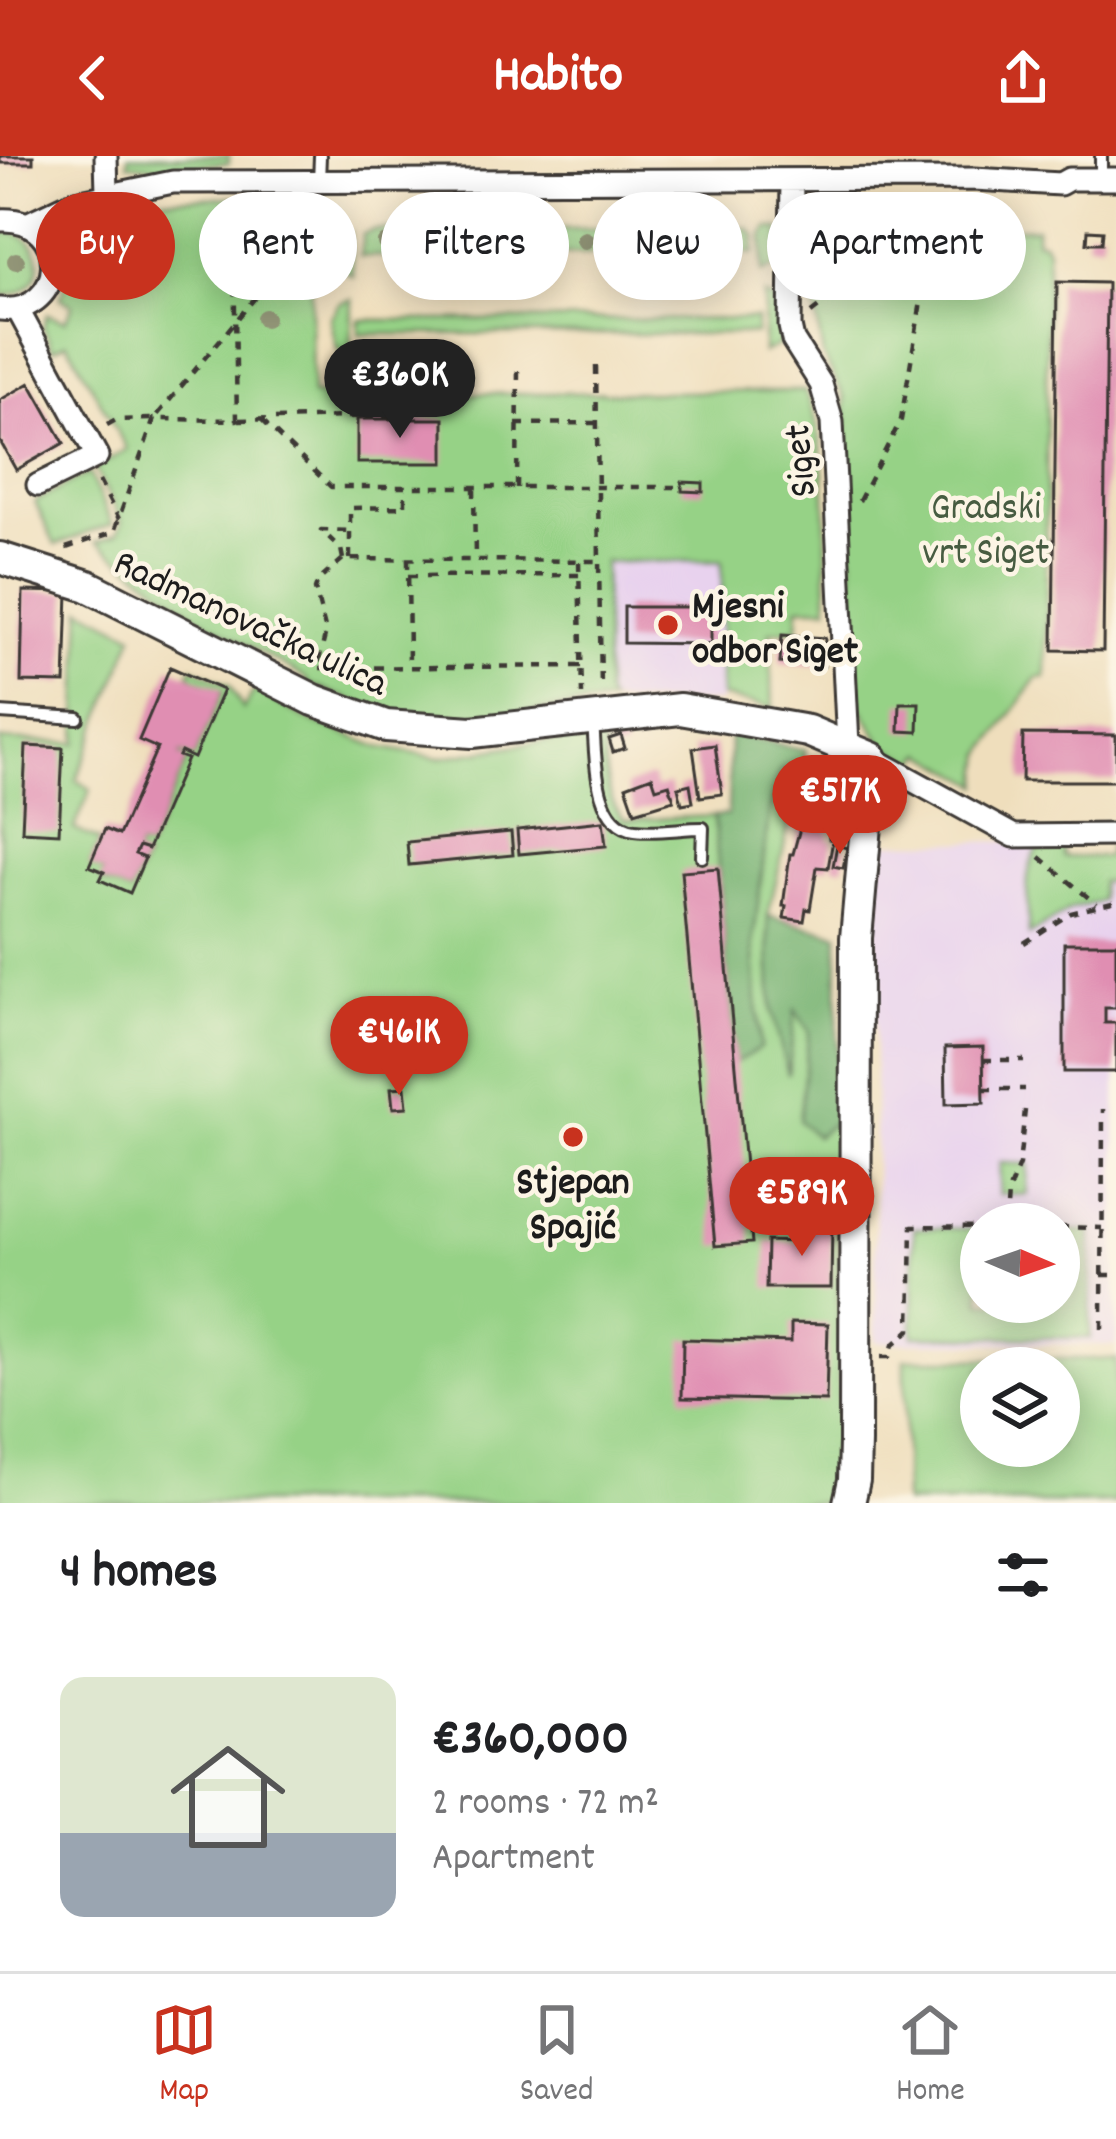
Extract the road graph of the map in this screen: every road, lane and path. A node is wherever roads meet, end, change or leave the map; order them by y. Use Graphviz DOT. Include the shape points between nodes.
graph roads {
  1 [pos="106,156"];
  2 [pos="320,156"];
  3 [pos="1106,171"];
  4 [pos="792,180"];
  5 [pos="320,181"];
  6 [pos="106,192"];
  7 [pos="112,192"];
  8 [pos="0,220"];
  9 [pos="36,220"];
  10 [pos="29,224"];
  11 [pos="235,300"];
  12 [pos="252,300"];
  13 [pos="826,300"];
  14 [pos="921,300"];
  15 [pos="9,309"];
  16 [pos="808,314"];
  17 [pos="235,320"];
  18 [pos="596,366"];
  19 [pos="518,368"];
  20 [pos="417,371"];
  21 [pos="154,419"];
  22 [pos="237,420"];
  23 [pos="262,420"];
  24 [pos="598,423"];
  25 [pos="516,424"];
  26 [pos="85,435"];
  27 [pos="88,460"];
  28 [pos="38,485"];
  29 [pos="599,486"];
  30 [pos="675,487"];
  31 [pos="474,488"];
  32 [pos="517,488"];
  33 [pos="406,489"];
  34 [pos="854,515"];
  35 [pos="118,519"];
  36 [pos="350,531"];
  37 [pos="60,550"];
  38 [pos="0,558"];
  39 [pos="346,559"];
  40 [pos="408,560"];
  41 [pos="475,560"];
  42 [pos="600,561"];
  43 [pos="579,562"];
  44 [pos="579,575"];
  45 [pos="408,576"];
  46 [pos="581,666"];
  47 [pos="409,667"];
  48 [pos="592,706"];
  49 [pos="0,713"];
  50 [pos="78,718"];
  51 [pos="860,752"];
  52 [pos="1116,835"];
  53 [pos="1023,846"];
  54 [pos="702,857"];
  55 [pos="1116,902"];
  56 [pos="1098,905"];
  57 [pos="1024,944"];
  58 [pos="983,1060"];
  59 [pos="1024,1060"];
  60 [pos="983,1089"];
  61 [pos="1024,1089"];
  62 [pos="1103,1109"];
  63 [pos="1024,1110"];
  64 [pos="1007,1203"];
  65 [pos="960,1227"];
  66 [pos="1080,1228"];
  67 [pos="1102,1228"];
  68 [pos="1102,1275"];
  69 [pos="1116,1275"];
  70 [pos="1102,1329"];
  71 [pos="872,1357"];
  72 [pos="849,1503"];
  1 -- 6 [label="street"];
  2 -- 5 [label="lane"];
  3 -- 4 [label="street" via="1060,184"];
  4 -- 5 [label="street"];
  4 -- 51 [label="street, Siget" via="790,326 832,422"];
  5 -- 7 [label="street" via="173,182"];
  8 -- 10 [label="street"];
  9 -- 10 [label="street"];
  10 -- 15 [label="street" via="49,245 52,274 38,299"];
  11 -- 17 [label="path"];
  12 -- 17 [label="path"];
  13 -- 16 [label="path"];
  14 -- 34 [label="path" via="902,420"];
  15 -- 26 [label="street"];
  17 -- 21 [label="path"];
  17 -- 22 [label="path"];
  18 -- 24 [label="path"];
  19 -- 25 [label="path"];
  20 -- 23 [label="path" via="417,416"];
  21 -- 22 [label="path"];
  21 -- 26 [label="path" via="116,421"];
  21 -- 35 [label="path"];
  22 -- 23 [label="path"];
  23 -- 33 [label="path" via="331,487"];
  24 -- 25 [label="path"];
  24 -- 29 [label="path"];
  25 -- 32 [label="path"];
  26 -- 27 [label="street" via="97,456"];
  27 -- 28 [label="street"];
  27 -- 35 [label="path"];
  29 -- 30 [label="path"];
  29 -- 32 [label="path"];
  29 -- 42 [label="path"];
  31 -- 32 [label="path"];
  31 -- 33 [label="path"];
  31 -- 41 [label="path"];
  33 -- 36 [label="path" via="405,507 350,508"];
  35 -- 37 [label="path" via="114,532"];
  36 -- 39 [label="path"];
  36 -- 39 [label="path" via="321,530"];
  38 -- 48 [label="street, Radmanovačka ulica" via="88,586 314,700 386,725 472,732"];
  39 -- 40 [label="path"];
  39 -- 47 [label="path" via="315,589 326,632 317,668"];
  40 -- 41 [label="path"];
  40 -- 45 [label="path"];
  41 -- 43 [label="path"];
  42 -- 43 [label="path"];
  42 -- 48 [label="path"];
  43 -- 44 [label="path"];
  44 -- 45 [label="path"];
  44 -- 46 [label="path"];
  45 -- 47 [label="path"];
  46 -- 47 [label="path"];
  46 -- 48 [label="path"];
  48 -- 51 [label="street, Radmanovačka ulica" via="709,712 808,731"];
  48 -- 54 [label="lane" via="608,812 633,830 703,828"];
  49 -- 50 [label="lane"];
  51 -- 53 [label="street"];
  51 -- 72 [label="street"];
  52 -- 53 [label="street"];
  53 -- 56 [label="path"];
  55 -- 56 [label="path"];
  56 -- 57 [label="path"];
  58 -- 59 [label="path"];
  60 -- 61 [label="path"];
  62 -- 67 [label="path"];
  63 -- 64 [label="path"];
  65 -- 71 [label="path" via="912,1226 910,1330 889,1357"];
  66 -- 67 [label="path"];
  67 -- 68 [label="path"];
  68 -- 69 [label="path"];
  68 -- 70 [label="path"];
}
